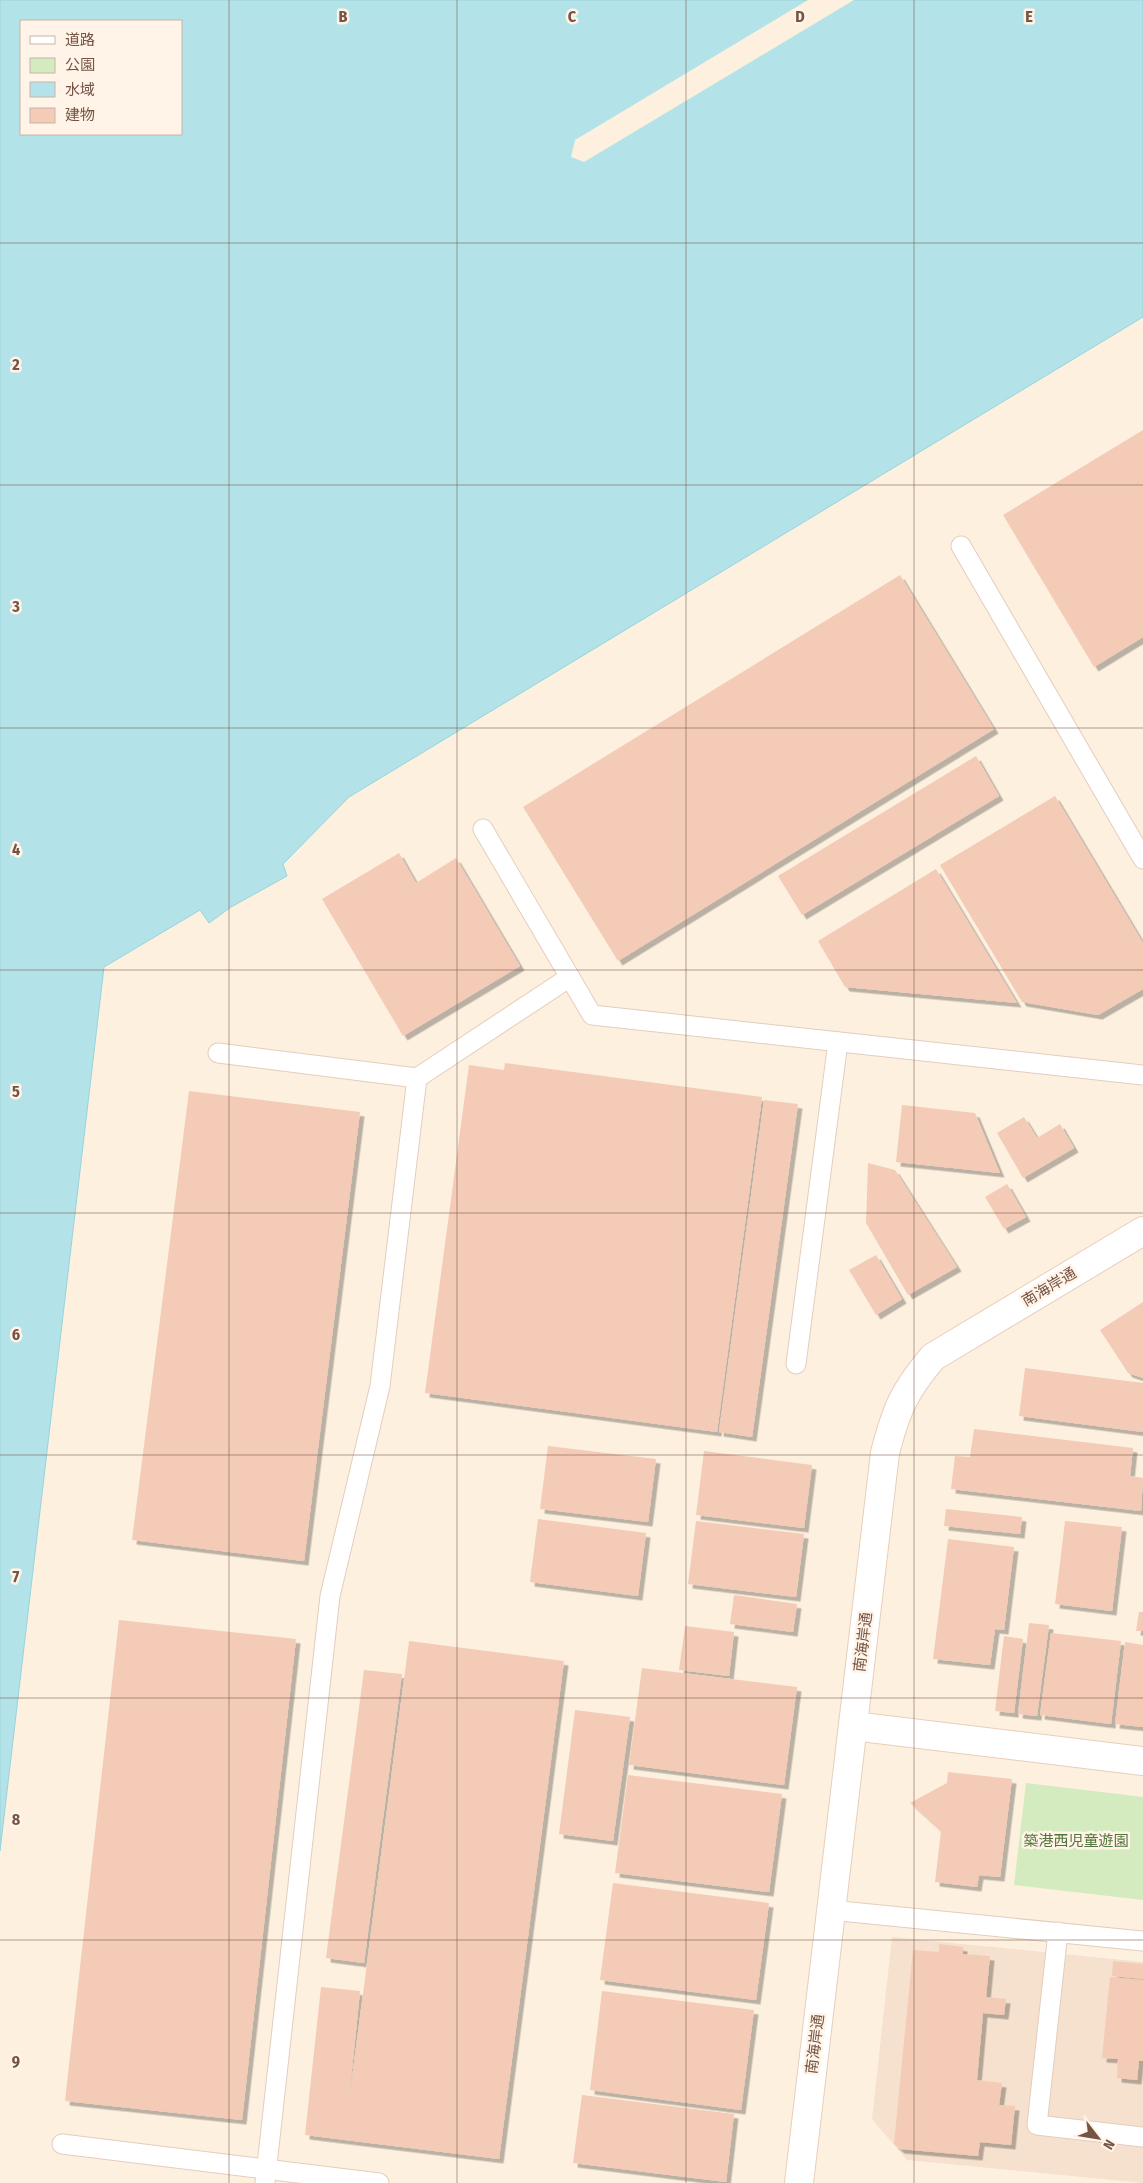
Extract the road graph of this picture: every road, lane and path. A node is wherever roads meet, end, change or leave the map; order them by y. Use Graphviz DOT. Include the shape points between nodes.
graph roads {
  1 [pos="961,546"];
  2 [pos="483,829"];
  3 [pos="1143,859"];
  4 [pos="570,978"];
  5 [pos="838,1042"];
  6 [pos="218,1053"];
  7 [pos="1143,1075"];
  8 [pos="417,1078"];
  9 [pos="1143,1231"];
  10 [pos="796,1364"];
  11 [pos="853,1726"];
  12 [pos="1143,1761"];
  13 [pos="830,1910"];
  14 [pos="1058,1932"];
  15 [pos="1143,1941"];
  16 [pos="1143,2137"];
  17 [pos="62,2144"];
  18 [pos="266,2176"];
  19 [pos="379,2183"];
  20 [pos="799,2183"];
  1 -- 3 [label="lane"];
  2 -- 4 [label="lane"];
  4 -- 5 [label="lane" via="592,1015"];
  4 -- 8 [label="lane"];
  5 -- 7 [label="lane"];
  5 -- 10 [label="lane"];
  6 -- 8 [label="lane"];
  8 -- 18 [label="lane" via="380,1386 330,1596"];
  9 -- 11 [label="street, 南海岸通" via="933,1357 912,1382 894,1417 885,1453"];
  11 -- 12 [label="street"];
  11 -- 13 [label="street, 南海岸通"];
  13 -- 14 [label="lane"];
  13 -- 20 [label="street, 南海岸通"];
  14 -- 15 [label="lane"];
  14 -- 16 [label="lane" via="1037,2126"];
  17 -- 18 [label="lane"];
  18 -- 19 [label="lane"];
}
